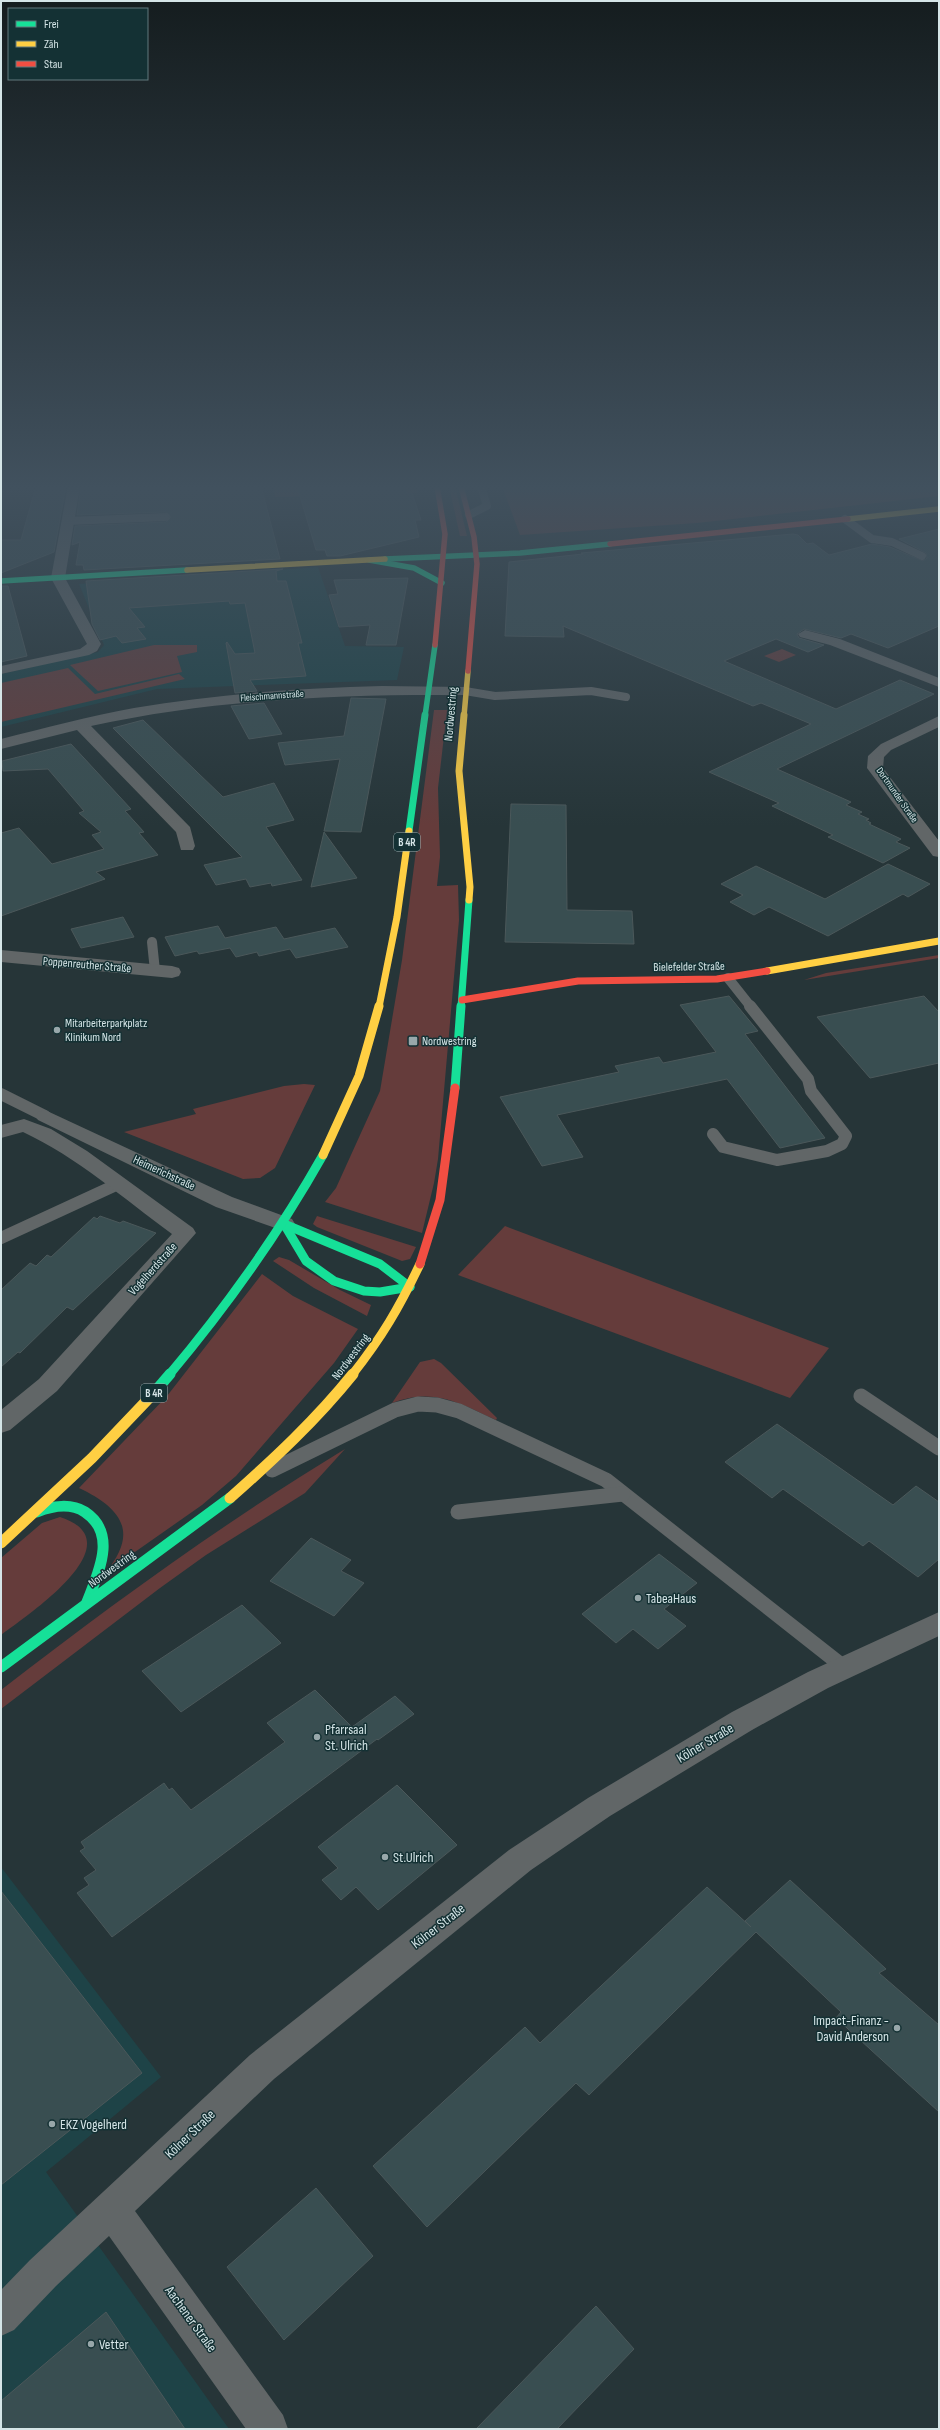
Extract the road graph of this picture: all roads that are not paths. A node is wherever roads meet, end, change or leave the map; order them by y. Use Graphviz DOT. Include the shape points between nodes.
graph roads {
  1 [pos="70,599"];
  2 [pos="440,599"];
  3 [pos="472,599"];
  4 [pos="805,634"];
  5 [pos="1,670"];
  6 [pos="939,683"];
  7 [pos="428,691"];
  8 [pos="465,691"];
  9 [pos="626,697"];
  10 [pos="939,721"];
  11 [pos="81,725"];
  12 [pos="1,744"];
  13 [pos="187,846"];
  14 [pos="939,852"];
  15 [pos="939,941"];
  16 [pos="152,942"];
  17 [pos="1,956"];
  18 [pos="164,972"];
  19 [pos="728,978"];
  20 [pos="462,1000"];
  21 [pos="1,1094"];
  22 [pos="45,1116"];
  23 [pos="1,1132"];
  24 [pos="713,1134"];
  25 [pos="118,1184"];
  26 [pos="284,1224"];
  27 [pos="1,1238"];
  28 [pos="410,1287"];
  29 [pos="861,1396"];
  30 [pos="1,1424"];
  31 [pos="939,1448"];
  32 [pos="249,1482"];
  33 [pos="623,1494"];
  34 [pos="36,1512"];
  35 [pos="458,1512"];
  36 [pos="1,1543"];
  37 [pos="87,1602"];
  38 [pos="939,1623"];
  39 [pos="1,1667"];
  40 [pos="845,1668"];
  41 [pos="112,2210"];
  42 [pos="1,2317"];
  43 [pos="269,2429"];
  1 -- 5 [label="street" via="94,644 92,648 84,652"];
  2 -- 7 [label="main road, Nordwestring / B 4R"];
  3 -- 8 [label="main road, Nordwestring"];
  4 -- 6 [label="street" via="835,642"];
  7 -- 8 [label="street, Fleischmannstraße"];
  7 -- 11 [label="street, Fleischmannstraße" via="292,694 224,700 133,713"];
  7 -- 26 [label="main road, Nordwestring / B 4R" via="390,960 380,1008 366,1058 341,1123"];
  8 -- 9 [label="lane" via="495,696 592,691"];
  8 -- 20 [label="main road, Nordwestring" via="459,771 470,893"];
  10 -- 14 [label="street, Dortmunder Straße" via="886,747 876,756 875,768"];
  11 -- 12 [label="street, Fleischmannstraße"];
  11 -- 13 [label="street" via="184,831"];
  15 -- 19 [label="main road, Bielefelder Straße"];
  16 -- 18 [label="lane"];
  17 -- 18 [label="street, Poppenreuther Straße"];
  19 -- 20 [label="main road, Bielefelder Straße" via="696,981 578,981"];
  19 -- 24 [label="lane" via="808,1079 810,1091 846,1136 842,1144 827,1151 777,1160 723,1147"];
  20 -- 28 [label="main road, Nordwestring" via="446,1179 431,1239"];
  21 -- 22 [label="lane"];
  22 -- 26 [label="street, Heimerichstraße" via="224,1202"];
  23 -- 25 [label="street, Vogelherdstraße" via="24,1125 44,1134"];
  25 -- 27 [label="lane"];
  25 -- 30 [label="street, Vogelherdstraße" via="185,1233 48,1385"];
  26 -- 28 [label="main road" via="380,1264"];
  26 -- 28 [label="main road" via="306,1261 334,1281 364,1291 380,1292"];
  26 -- 34 [label="main road, Nordwestring / B 4R" via="220,1312 152,1396 105,1446"];
  28 -- 32 [label="main road, Nordwestring" via="378,1341 344,1386 299,1436"];
  29 -- 31 [label="lane"];
  32 -- 33 [label="lane" via="395,1410 418,1404 437,1405 459,1411 606,1480"];
  32 -- 37 [label="main road, Nordwestring"];
  33 -- 35 [label="lane"];
  33 -- 40 [label="lane"];
  34 -- 36 [label="main road, Nordwestring / B 4R"];
  34 -- 37 [label="main road" via="57,1506 73,1506 94,1517 101,1526 105,1544"];
  37 -- 39 [label="main road, Nordwestring"];
  38 -- 40 [label="street, Kölner Straße"];
  40 -- 41 [label="street, Kölner Straße" via="742,1720 598,1807 520,1860 262,2067"];
  41 -- 42 [label="street, Kölner Straße" via="43,2272"];
  41 -- 43 [label="street, Aachener Straße"];
}
